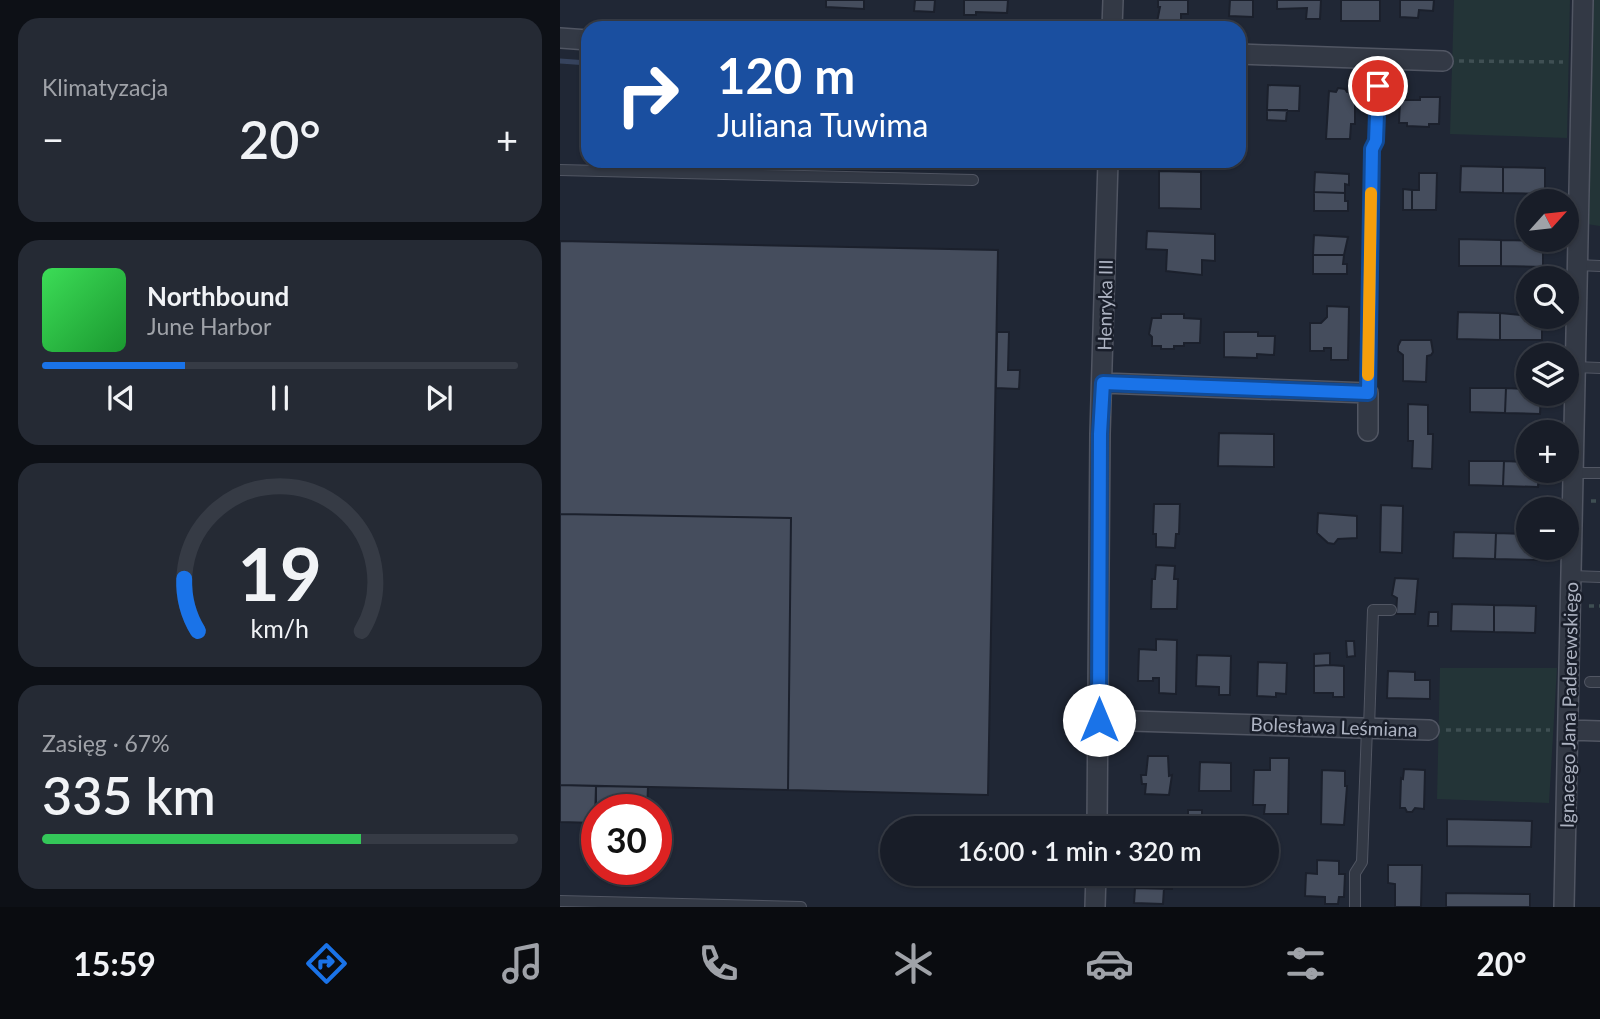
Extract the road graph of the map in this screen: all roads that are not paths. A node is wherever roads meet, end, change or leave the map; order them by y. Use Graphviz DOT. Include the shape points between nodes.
graph roads {
  1 [pos="1113,0"];
  2 [pos="1583,0"];
  3 [pos="1112,21"];
  4 [pos="560,38"];
  5 [pos="581,40"];
  6 [pos="1246,54"];
  7 [pos="1378,59"];
  8 [pos="1443,61"];
  9 [pos="1108,168"];
  10 [pos="560,170"];
  11 [pos="973,180"];
  12 [pos="1577,265"];
  13 [pos="1600,266"];
  14 [pos="1575,343"];
  15 [pos="1579,367"];
  16 [pos="1600,368"];
  17 [pos="1103,383"];
  18 [pos="1368,393"];
  19 [pos="1368,432"];
  20 [pos="1579,473"];
  21 [pos="1600,473"];
  22 [pos="1573,483"];
  23 [pos="1572,576"];
  24 [pos="1600,577"];
  25 [pos="1391,610"];
  26 [pos="1099,720"];
  27 [pos="1368,728"];
  28 [pos="1429,730"];
  29 [pos="1569,730"];
  30 [pos="1600,731"];
  31 [pos="1097,816"];
  32 [pos="1096,886"];
  33 [pos="560,901"];
  34 [pos="801,907"];
  35 [pos="1095,907"];
  36 [pos="1355,907"];
  37 [pos="1564,907"];
  1 -- 3 [label="street"];
  2 -- 12 [label="street, Ignacego Jana Paderewskiego"];
  4 -- 5 [label="street"];
  6 -- 7 [label="street"];
  7 -- 8 [label="street"];
  7 -- 18 [label="lane"];
  9 -- 17 [label="street, Henryka III"];
  10 -- 11 [label="lane"];
  12 -- 13 [label="lane"];
  12 -- 14 [label="street, Ignacego Jana Paderewskiego"];
  15 -- 16 [label="lane"];
  17 -- 18 [label="street"];
  17 -- 26 [label="street, Henryka III"];
  18 -- 19 [label="street"];
  20 -- 21 [label="lane"];
  22 -- 23 [label="street, Ignacego Jana Paderewskiego"];
  23 -- 24 [label="lane"];
  23 -- 29 [label="street, Ignacego Jana Paderewskiego"];
  25 -- 27 [label="lane" via="1373,610"];
  26 -- 27 [label="street, Bolesława Leśmiana"];
  26 -- 31 [label="street, Henryka III"];
  27 -- 28 [label="street, Bolesława Leśmiana"];
  27 -- 36 [label="lane" via="1362,862 1355,873"];
  29 -- 30 [label="street"];
  29 -- 37 [label="street, Ignacego Jana Paderewskiego"];
  32 -- 35 [label="street"];
  33 -- 34 [label="lane"];
}
